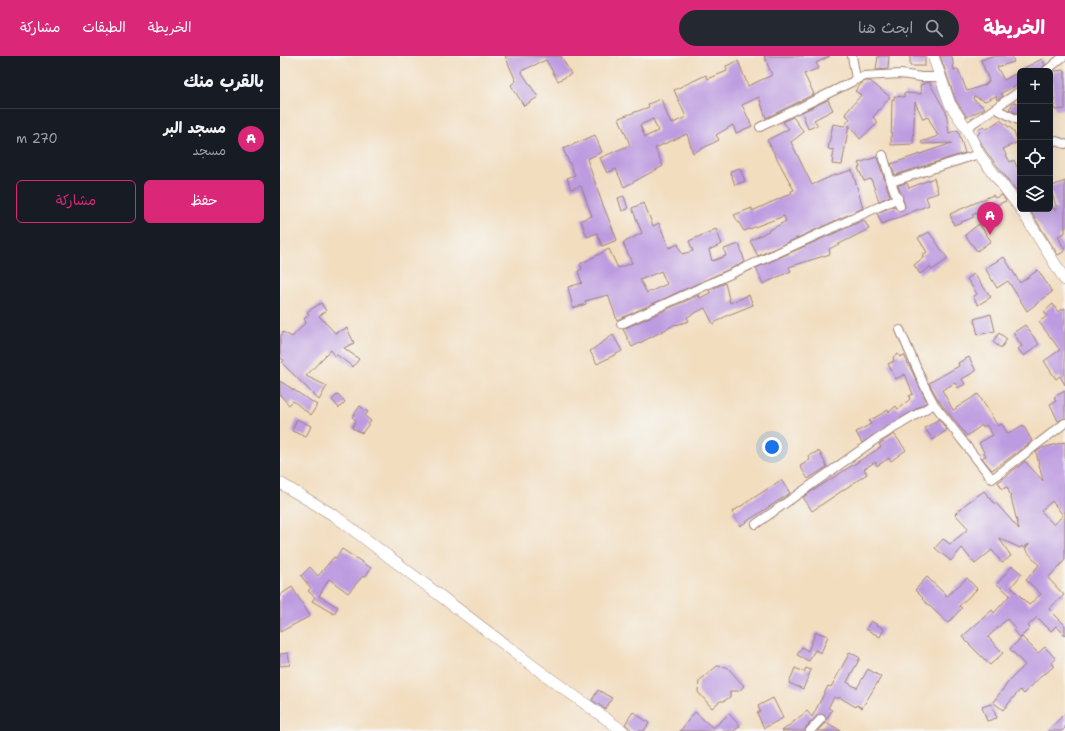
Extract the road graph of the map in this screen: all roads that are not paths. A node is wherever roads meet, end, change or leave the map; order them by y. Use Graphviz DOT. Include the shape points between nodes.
graph roads {
  1 [pos="852,56"];
  2 [pos="933,56"];
  3 [pos="1064,56"];
  4 [pos="1050,68"];
  5 [pos="940,77"];
  6 [pos="856,79"];
  7 [pos="1017,93"];
  8 [pos="996,109"];
  9 [pos="1017,120"];
  10 [pos="760,127"];
  11 [pos="966,128"];
  12 [pos="1053,140"];
  13 [pos="1065,144"];
  14 [pos="979,154"];
  15 [pos="883,155"];
  16 [pos="891,182"];
  17 [pos="898,198"];
  18 [pos="1017,205"];
  19 [pos="900,206"];
  20 [pos="1022,212"];
  21 [pos="1065,280"];
  22 [pos="621,324"];
  23 [pos="900,330"];
  24 [pos="934,404"];
  25 [pos="1065,423"];
  26 [pos="280,483"];
  27 [pos="756,524"];
  28 [pos="821,719"];
  29 [pos="623,731"];
  30 [pos="810,731"];
  1 -- 6 [label="street"];
  2 -- 5 [label="main road"];
  3 -- 4 [label="street"];
  5 -- 6 [label="street" via="901,74 871,75"];
  5 -- 11 [label="main road" via="950,104"];
  6 -- 10 [label="street"];
  7 -- 8 [label="street"];
  8 -- 9 [label="street"];
  8 -- 11 [label="street"];
  11 -- 14 [label="main road"];
  12 -- 13 [label="street"];
  14 -- 16 [label="street"];
  14 -- 18 [label="main road"];
  15 -- 16 [label="street"];
  16 -- 17 [label="street"];
  17 -- 19 [label="street"];
  17 -- 22 [label="street"];
  20 -- 21 [label="main road"];
  23 -- 24 [label="street"];
  24 -- 25 [label="street" via="992,479"];
  24 -- 27 [label="street" via="879,437"];
  26 -- 29 [label="main road" via="334,516"];
  28 -- 30 [label="street"];
}
